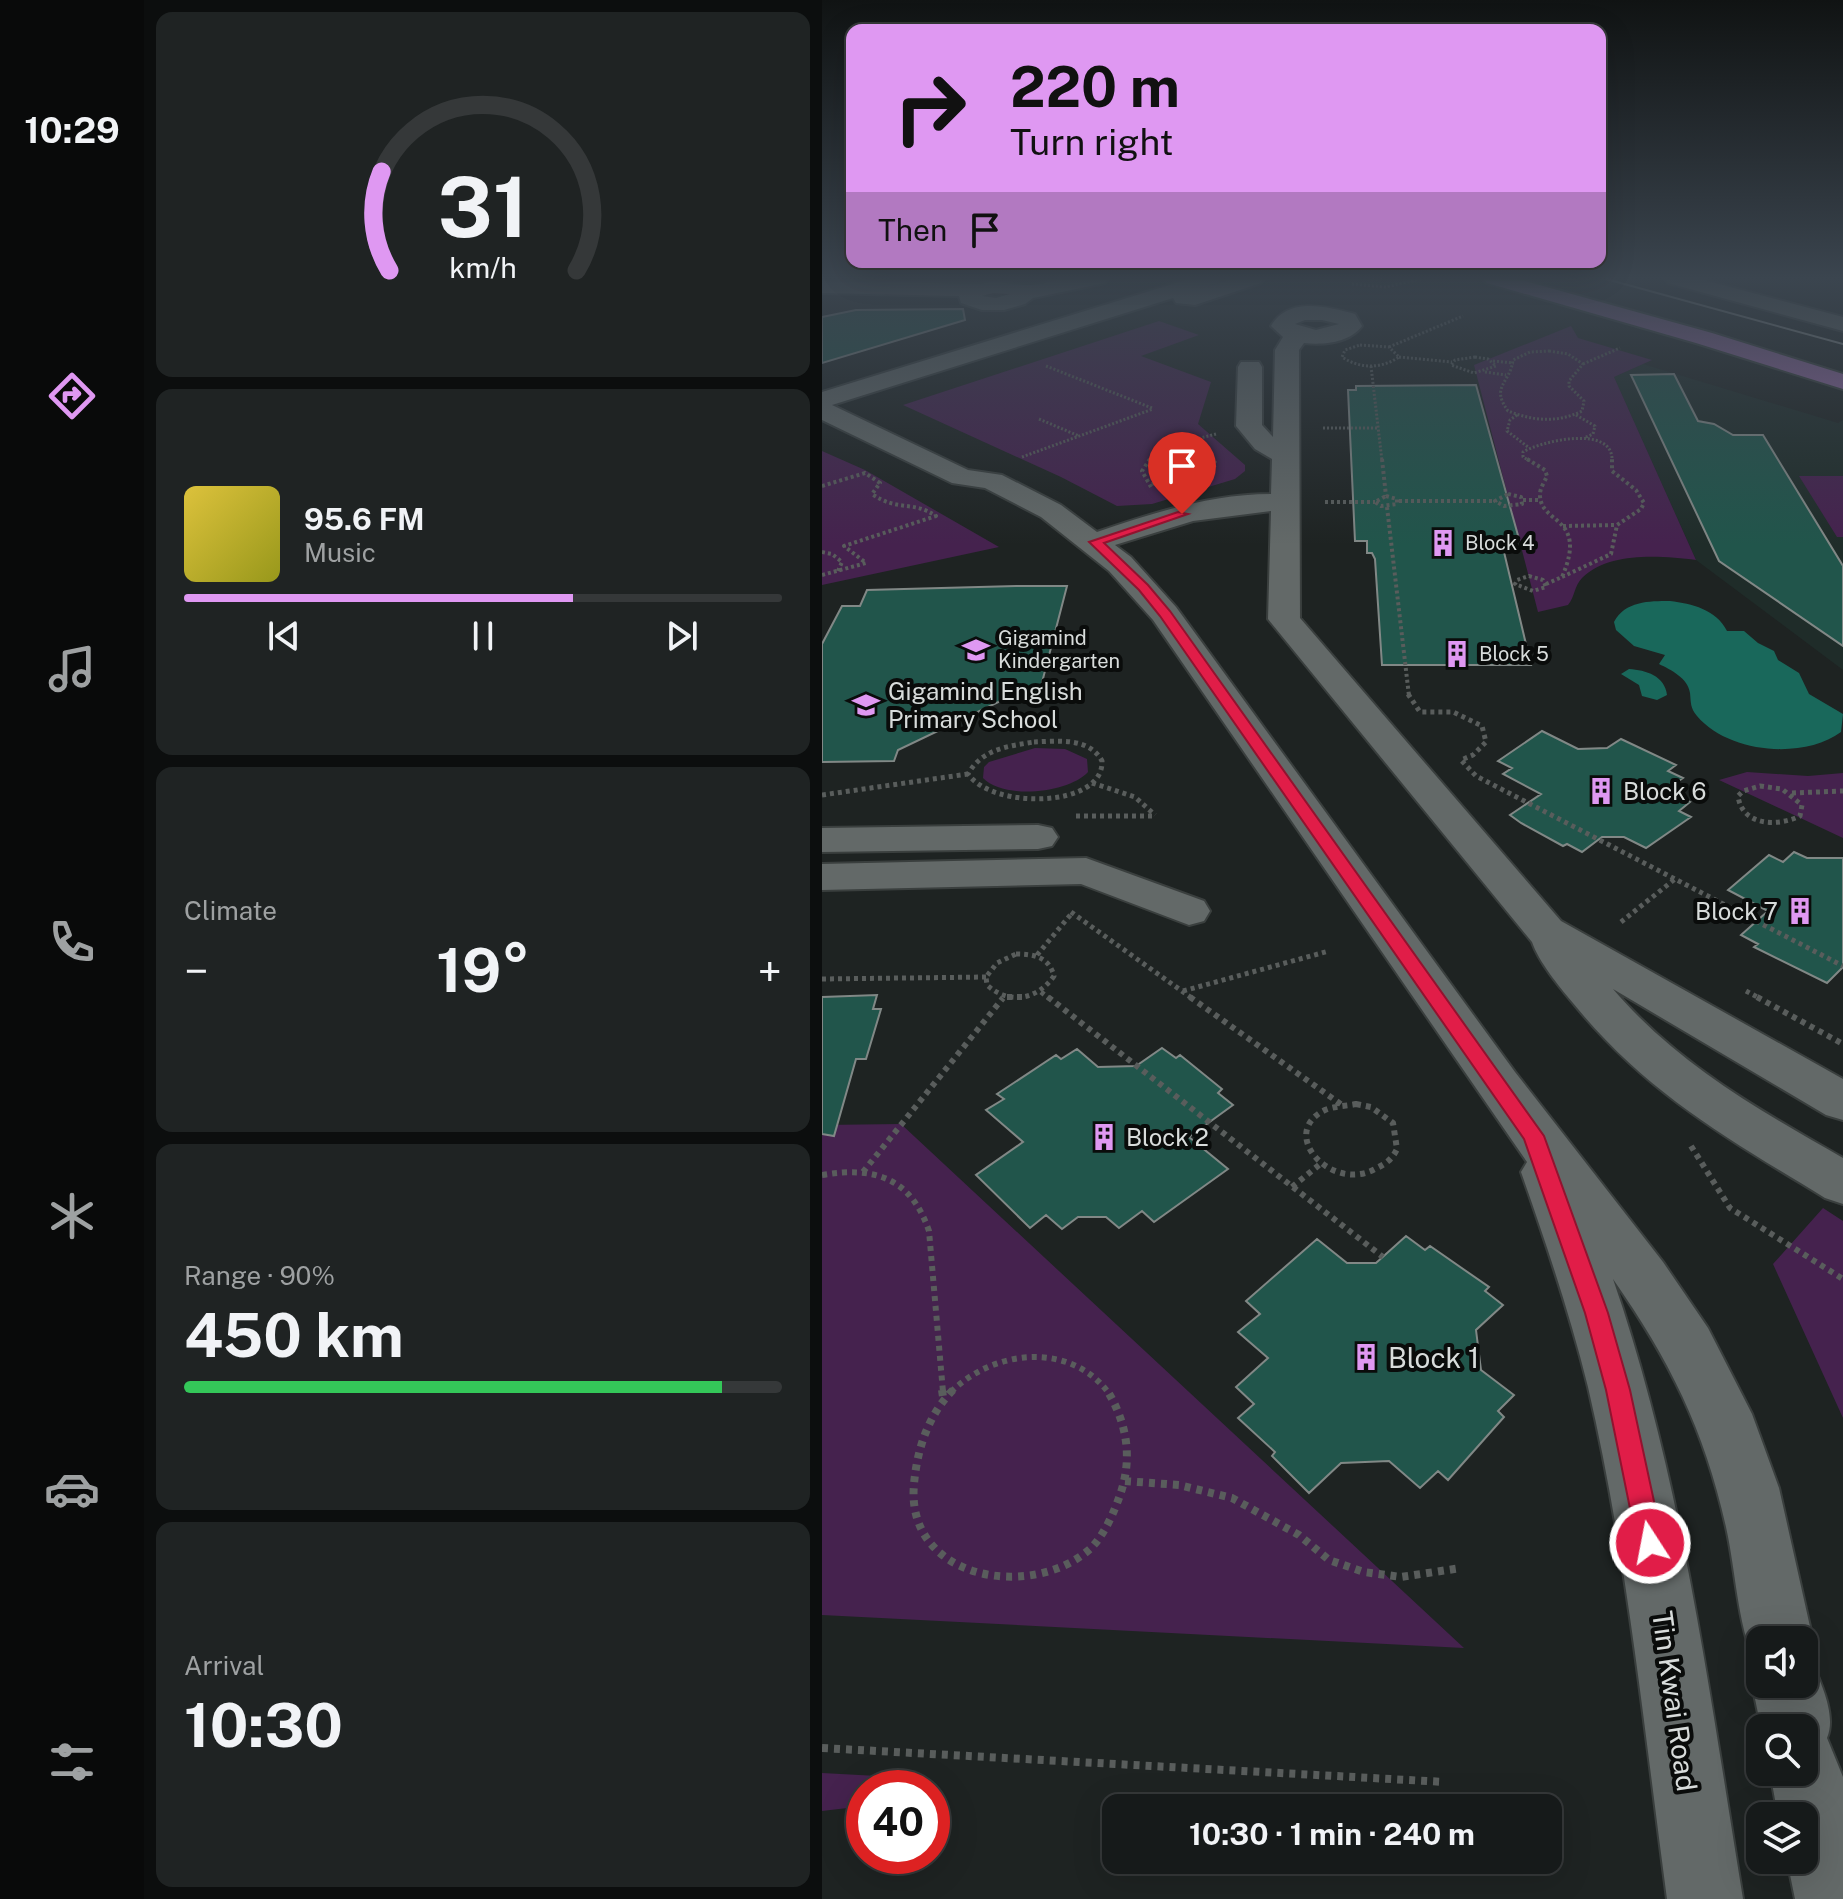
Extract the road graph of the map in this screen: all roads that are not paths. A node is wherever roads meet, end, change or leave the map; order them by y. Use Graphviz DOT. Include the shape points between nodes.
graph roads {
  1 [pos="1250,367"];
  2 [pos="904,368"];
  3 [pos="928,368"];
  4 [pos="1287,368"];
  5 [pos="1797,368"];
  6 [pos="1843,382"];
  7 [pos="826,394"];
  8 [pos="879,406"];
  9 [pos="1286,456"];
  10 [pos="1285,502"];
  11 [pos="1095,542"];
  12 [pos="1038,837"];
  13 [pos="822,840"];
  14 [pos="822,877"];
  15 [pos="1189,911"];
  16 [pos="1546,931"];
  17 [pos="1843,1102"];
  18 [pos="1534,1136"];
  19 [pos="1843,1183"];
  20 [pos="1776,1626"];
  21 [pos="1809,1786"];
  22 [pos="1705,1899"];
  23 [pos="1833,1899"];
  1 -- 9 [label="street" via="1249,426"];
  2 -- 7 [label="street"];
  3 -- 7 [label="street"];
  3 -- 8 [label="street" via="893,387"];
  4 -- 9 [label="street"];
  5 -- 6 [label="main road"];
  7 -- 11 [label="street, Tin Kwai Road" via="962,477 1002,471"];
  9 -- 10 [label="street"];
  10 -- 11 [label="street" via="1198,510"];
  10 -- 16 [label="street" via="1284,619"];
  11 -- 18 [label="street, Tin Kwai Road" via="1165,614"];
  12 -- 13 [label="street"];
  14 -- 15 [label="street" via="1086,871"];
  16 -- 17 [label="street"];
  16 -- 19 [label="street" via="1589,992 1648,1054 1697,1095"];
  18 -- 20 [label="street, Tin Kwai Road" via="1689,1348 1733,1443"];
  18 -- 22 [label="street, Tin Kwai Road" via="1597,1313 1621,1404 1665,1623"];
  21 -- 23 [label="street"];
}
